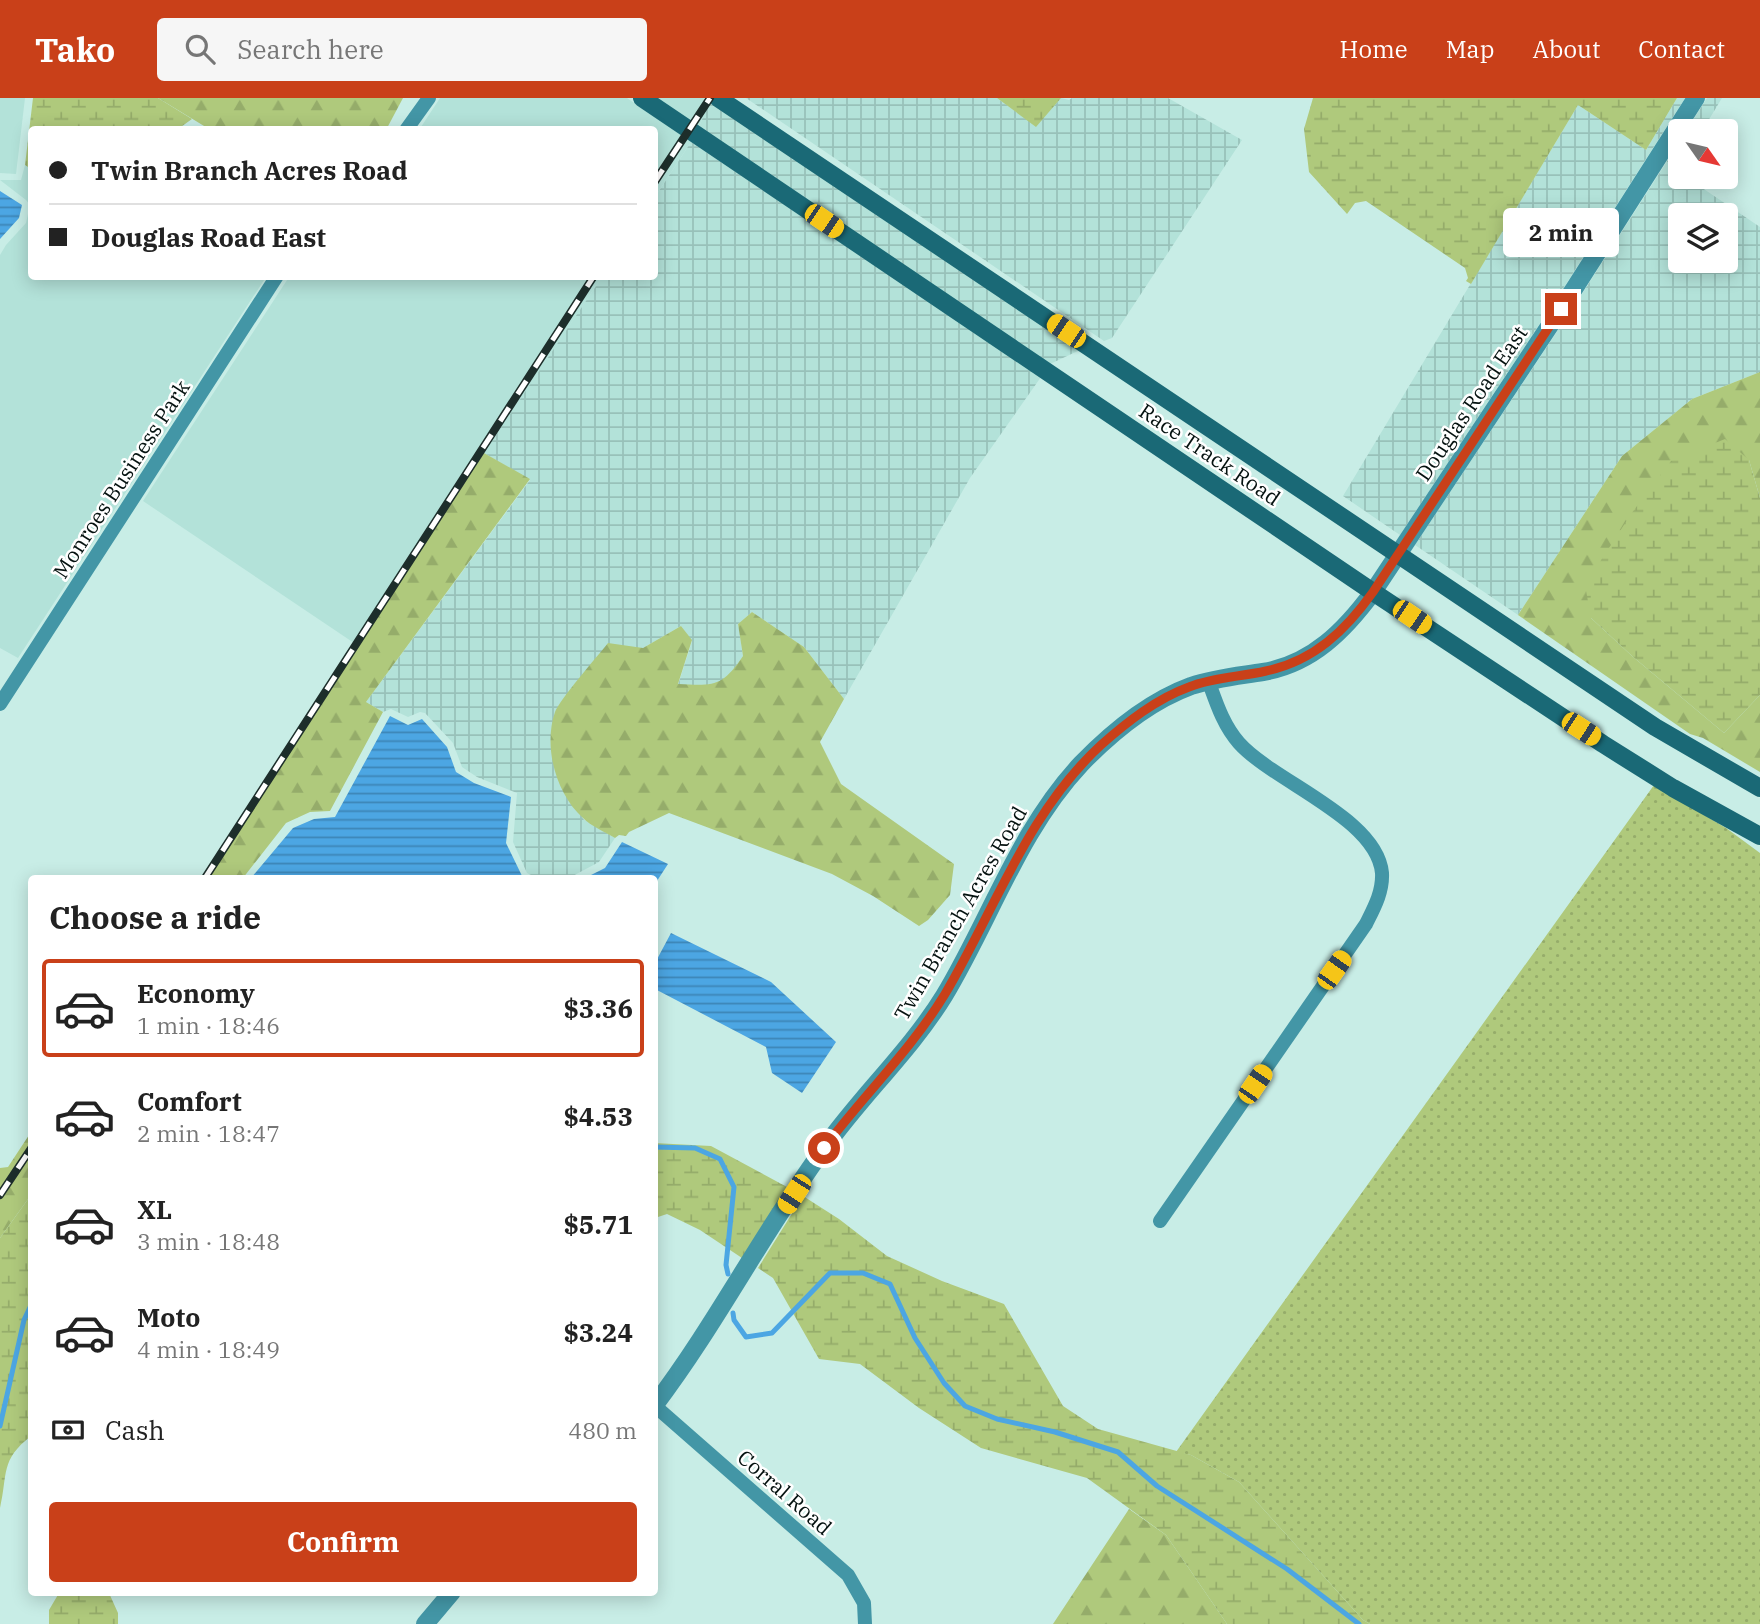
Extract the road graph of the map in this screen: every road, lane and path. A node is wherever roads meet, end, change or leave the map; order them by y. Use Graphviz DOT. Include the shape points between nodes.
graph roads {
  1 [pos="429,98"];
  2 [pos="642,98"];
  3 [pos="718,98"];
  4 [pos="1696,98"];
  5 [pos="409,126"];
  6 [pos="275,280"];
  7 [pos="1398,554"];
  8 [pos="1373,592"];
  9 [pos="1208,680"];
  10 [pos="0,704"];
  11 [pos="1760,788"];
  12 [pos="1760,836"];
  13 [pos="1160,1221"];
  14 [pos="658,1402"];
  15 [pos="658,1409"];
  16 [pos="449,1596"];
  17 [pos="425,1624"];
  18 [pos="864,1624"];
  1 -- 5 [label="street"];
  2 -- 8 [label="main road, Race Track Road"];
  3 -- 7 [label="main road, Race Track Road"];
  4 -- 7 [label="street, Douglas Road East"];
  6 -- 10 [label="street, Monroes Business Park"];
  7 -- 8 [label="street, Douglas Road East"];
  7 -- 11 [label="main road, Race Track Road" via="1655,727"];
  8 -- 9 [label="street, Twin Branch Acres Road" via="1339,634 1303,658 1264,672"];
  8 -- 12 [label="main road, Race Track Road" via="1603,744"];
  9 -- 13 [label="street" via="1239,743 1350,822 1364,835 1382,874 1376,906 1366,924"];
  9 -- 14 [label="street, Twin Branch Acres Road" via="1147,709 1103,744 1063,785 1026,841 930,1017 824,1148"];
  15 -- 18 [label="street, Corral Road" via="848,1575 864,1603"];
  16 -- 17 [label="street"];
}
